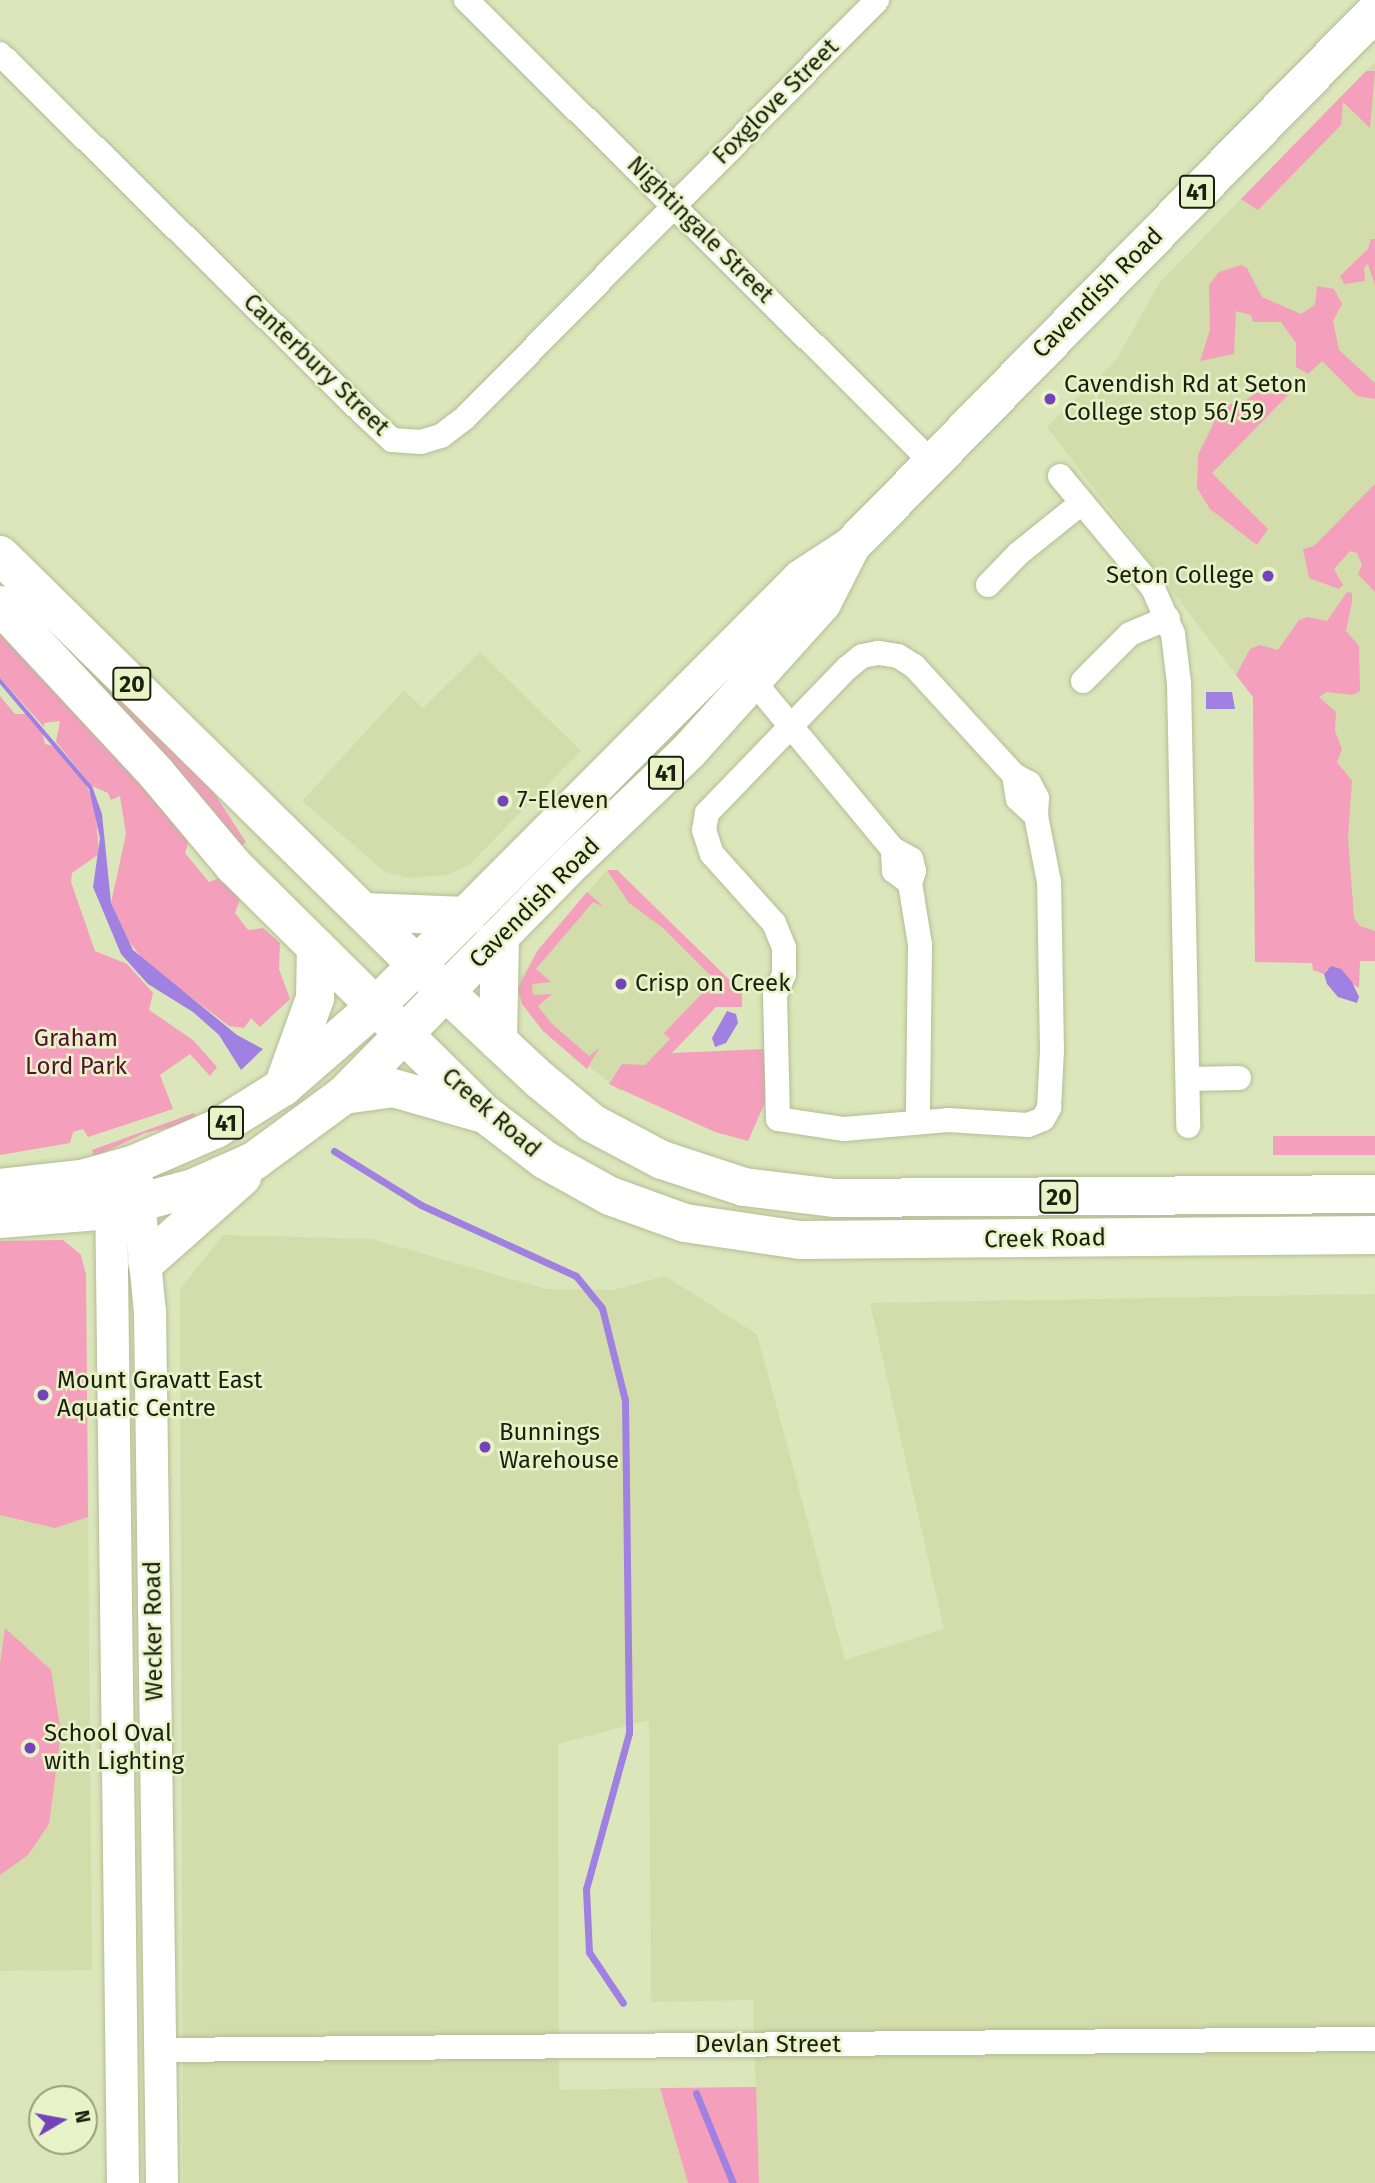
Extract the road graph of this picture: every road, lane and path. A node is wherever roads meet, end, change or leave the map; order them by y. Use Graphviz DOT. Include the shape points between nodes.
graph roads {
  1 [pos="467,0"];
  2 [pos="877,0"];
  3 [pos="1375,12"];
  4 [pos="0,54"];
  5 [pos="675,205"];
  6 [pos="932,462"];
  7 [pos="1060,476"];
  8 [pos="1079,505"];
  9 [pos="851,546"];
  10 [pos="0,555"];
  11 [pos="988,585"];
  12 [pos="0,605"];
  13 [pos="1168,618"];
  14 [pos="727,654"];
  15 [pos="754,681"];
  16 [pos="1083,681"];
  17 [pos="789,726"];
  18 [pos="365,912"];
  19 [pos="467,916"];
  20 [pos="500,937"];
  21 [pos="316,947"];
  22 [pos="417,965"];
  23 [pos="446,993"];
  24 [pos="376,1006"];
  25 [pos="405,1035"];
  26 [pos="498,1041"];
  27 [pos="1239,1078"];
  28 [pos="1188,1079"];
  29 [pos="284,1087"];
  30 [pos="344,1095"];
  31 [pos="485,1114"];
  32 [pos="918,1121"];
  33 [pos="1188,1126"];
  34 [pos="254,1161"];
  35 [pos="124,1187"];
  36 [pos="0,1188"];
  37 [pos="1375,1194"];
  38 [pos="0,1219"];
  39 [pos="1375,1235"];
  40 [pos="147,1261"];
  41 [pos="1375,2039"];
  42 [pos="160,2050"];
  43 [pos="123,2183"];
  44 [pos="162,2183"];
  1 -- 5 [label="street, Nightingale Street"];
  2 -- 5 [label="street, Foxglove Street"];
  3 -- 6 [label="main road, Cavendish Road / 41"];
  4 -- 5 [label="street, Canterbury Street" via="392,440 421,442 442,436 465,418"];
  5 -- 6 [label="street, Nightingale Street"];
  6 -- 9 [label="main road, Cavendish Road / 41"];
  7 -- 8 [label="street"];
  8 -- 11 [label="street"];
  8 -- 13 [label="street" via="1153,589"];
  9 -- 14 [label="main road, Cavendish Road / 41" via="801,579"];
  9 -- 15 [label="main road, Cavendish Road / 41" via="822,603"];
  10 -- 18 [label="main road, Creek Road / 20"];
  12 -- 21 [label="main road, Creek Road / 20" via="156,773 235,867"];
  13 -- 16 [label="street" via="1130,634"];
  13 -- 28 [label="street" via="1179,682"];
  14 -- 15 [label="street"];
  14 -- 19 [label="main road, Cavendish Road / 41"];
  15 -- 17 [label="street"];
  15 -- 20 [label="main road, Cavendish Road / 41"];
  17 -- 32 [label="street" via="893,849 911,859 910,883 919,924"];
  17 -- 32 [label="street" via="712,805 704,830 718,864 774,923 784,948 784,974 775,995 778,1119 844,1129"];
  17 -- 32 [label="street" via="862,656 888,653 914,666 1014,775 1018,799 1036,816 1049,882 1049,1108 1043,1119 1028,1125"];
  18 -- 19 [label="main road"];
  18 -- 22 [label="main road, Creek Road / 20"];
  19 -- 22 [label="main road, Cavendish Road / 41"];
  20 -- 23 [label="main road, Cavendish Road / 41"];
  20 -- 26 [label="main road"];
  21 -- 24 [label="main road, Creek Road / 20"];
  21 -- 29 [label="main road" via="315,998"];
  22 -- 23 [label="main road, Creek Road / 20"];
  22 -- 24 [label="main road, Cavendish Road / 41"];
  23 -- 25 [label="main road, Cavendish Road / 41"];
  23 -- 26 [label="main road, Creek Road / 20"];
  24 -- 25 [label="main road, Creek Road / 20"];
  24 -- 29 [label="main road, 41"];
  25 -- 30 [label="main road, 41"];
  25 -- 31 [label="main road, Creek Road / 20"];
  26 -- 37 [label="main road, Creek Road / 20" via="566,1103 626,1143 702,1176 744,1186 835,1198"];
  27 -- 28 [label="street"];
  28 -- 33 [label="street"];
  29 -- 35 [label="main road, 41"];
  30 -- 31 [label="main road" via="393,1088"];
  30 -- 34 [label="main road, 41"];
  31 -- 39 [label="main road, Creek Road / 20" via="545,1160 610,1196 685,1223 762,1238 862,1243"];
  34 -- 35 [label="main road, 41" via="193,1188"];
  34 -- 40 [label="main road" via="237,1185"];
  35 -- 36 [label="main road, 41"];
  35 -- 38 [label="main road, 41"];
  35 -- 40 [label="street, Wecker Road"];
  35 -- 43 [label="street, Wecker Road"];
  40 -- 42 [label="street, Wecker Road"];
  41 -- 42 [label="street, Devlan Street"];
  42 -- 44 [label="street, Wecker Road"];
}
